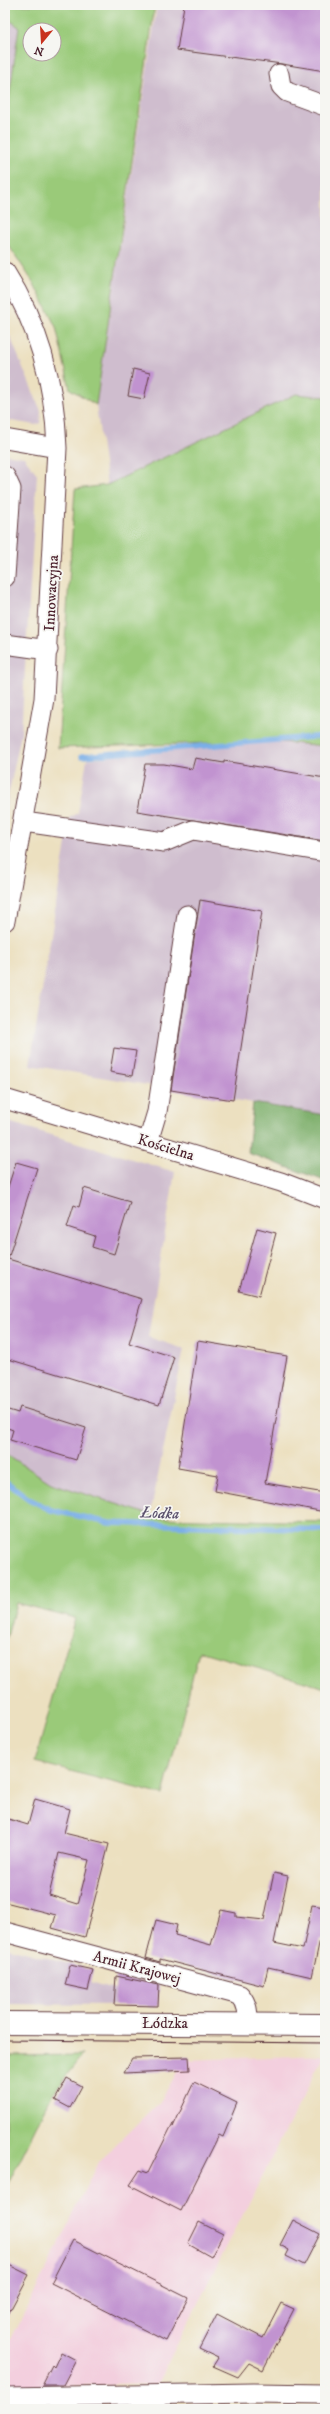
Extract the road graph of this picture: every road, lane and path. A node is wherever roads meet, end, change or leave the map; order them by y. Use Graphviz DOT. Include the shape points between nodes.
graph roads {
  1 [pos="279,74"];
  2 [pos="325,106"];
  3 [pos="5,272"];
  4 [pos="5,439"];
  5 [pos="57,448"];
  6 [pos="5,476"];
  7 [pos="5,577"];
  8 [pos="5,644"];
  9 [pos="48,650"];
  10 [pos="24,822"];
  11 [pos="325,852"];
  12 [pos="187,915"];
  13 [pos="5,921"];
  14 [pos="5,1099"];
  15 [pos="148,1142"];
  16 [pos="325,1199"];
  17 [pos="5,1932"];
  18 [pos="5,2022"];
  19 [pos="248,2024"];
  20 [pos="325,2025"];
  21 [pos="325,2394"];
  22 [pos="5,2398"];
  23 [pos="79,2403"];
  1 -- 2 [label="street" via="281,86 287,92"];
  3 -- 5 [label="street, Innowacyjna" via="26,312 52,387"];
  4 -- 5 [label="street"];
  5 -- 9 [label="street, Innowacyjna"];
  6 -- 7 [label="street" via="11,489"];
  8 -- 9 [label="street"];
  9 -- 10 [label="street, Innowacyjna" via="44,699"];
  10 -- 11 [label="street" via="164,842 193,830"];
  10 -- 13 [label="street, Innowacyjna"];
  12 -- 15 [label="street" via="157,1112"];
  14 -- 15 [label="street, Kościelna"];
  15 -- 16 [label="street, Kościelna" via="281,1182"];
  17 -- 19 [label="street, Armii Krajowej" via="240,1995 246,2005"];
  18 -- 19 [label="main road, Łódzka"];
  19 -- 20 [label="main road, Łódzka"];
  21 -- 23 [label="street" via="254,2393"];
  22 -- 23 [label="street"];
}
